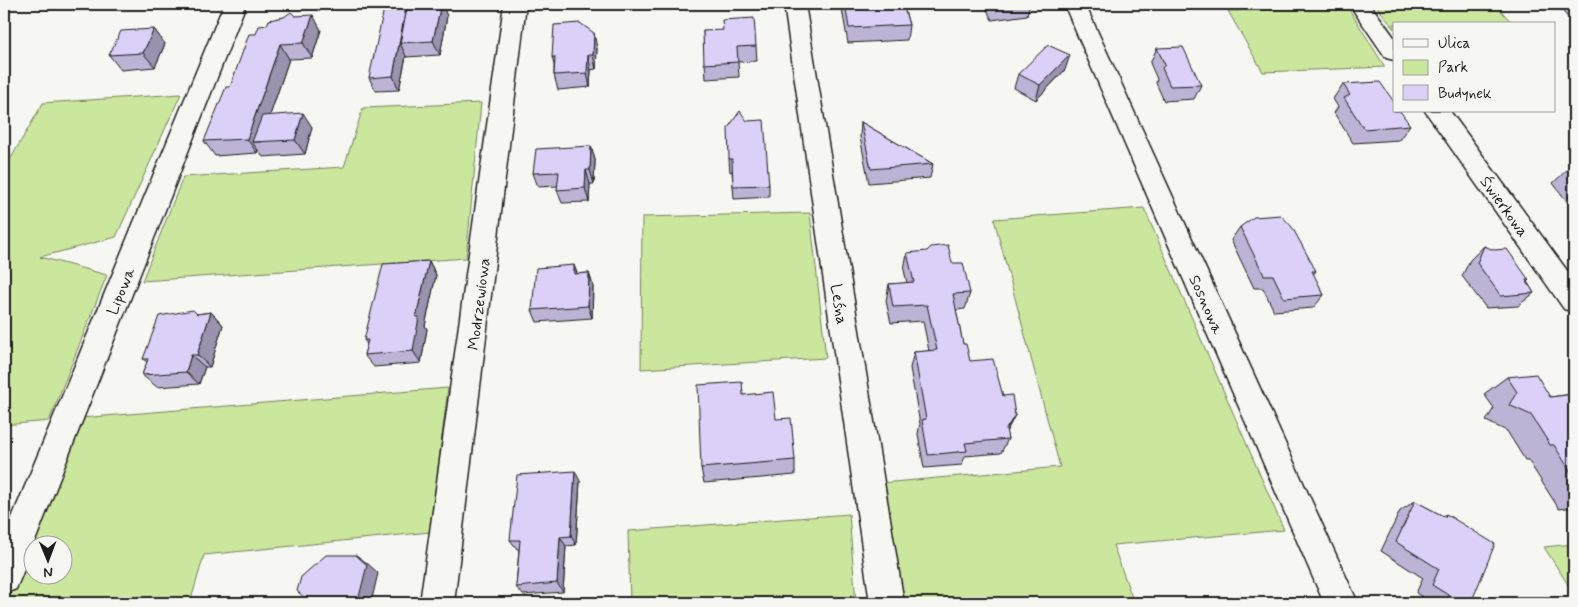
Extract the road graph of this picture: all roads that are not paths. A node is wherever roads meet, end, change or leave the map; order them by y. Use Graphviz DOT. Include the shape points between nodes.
graph roads {
  1 [pos="235,4"];
  2 [pos="515,4"];
  3 [pos="794,4"];
  4 [pos="1074,4"];
  5 [pos="1359,4"];
  6 [pos="1393,52"];
  7 [pos="1438,112"];
  8 [pos="1574,301"];
  9 [pos="4,577"];
  10 [pos="437,603"];
  11 [pos="887,603"];
  12 [pos="1341,603"];
  1 -- 9 [label="street, Lipowa"];
  2 -- 10 [label="street, Modrzewiowa" via="484,262"];
  3 -- 11 [label="street, Leśna"];
  4 -- 12 [label="street, Sosnowa"];
  5 -- 6 [label="street"];
  7 -- 8 [label="street, Świerkowa"];
}
